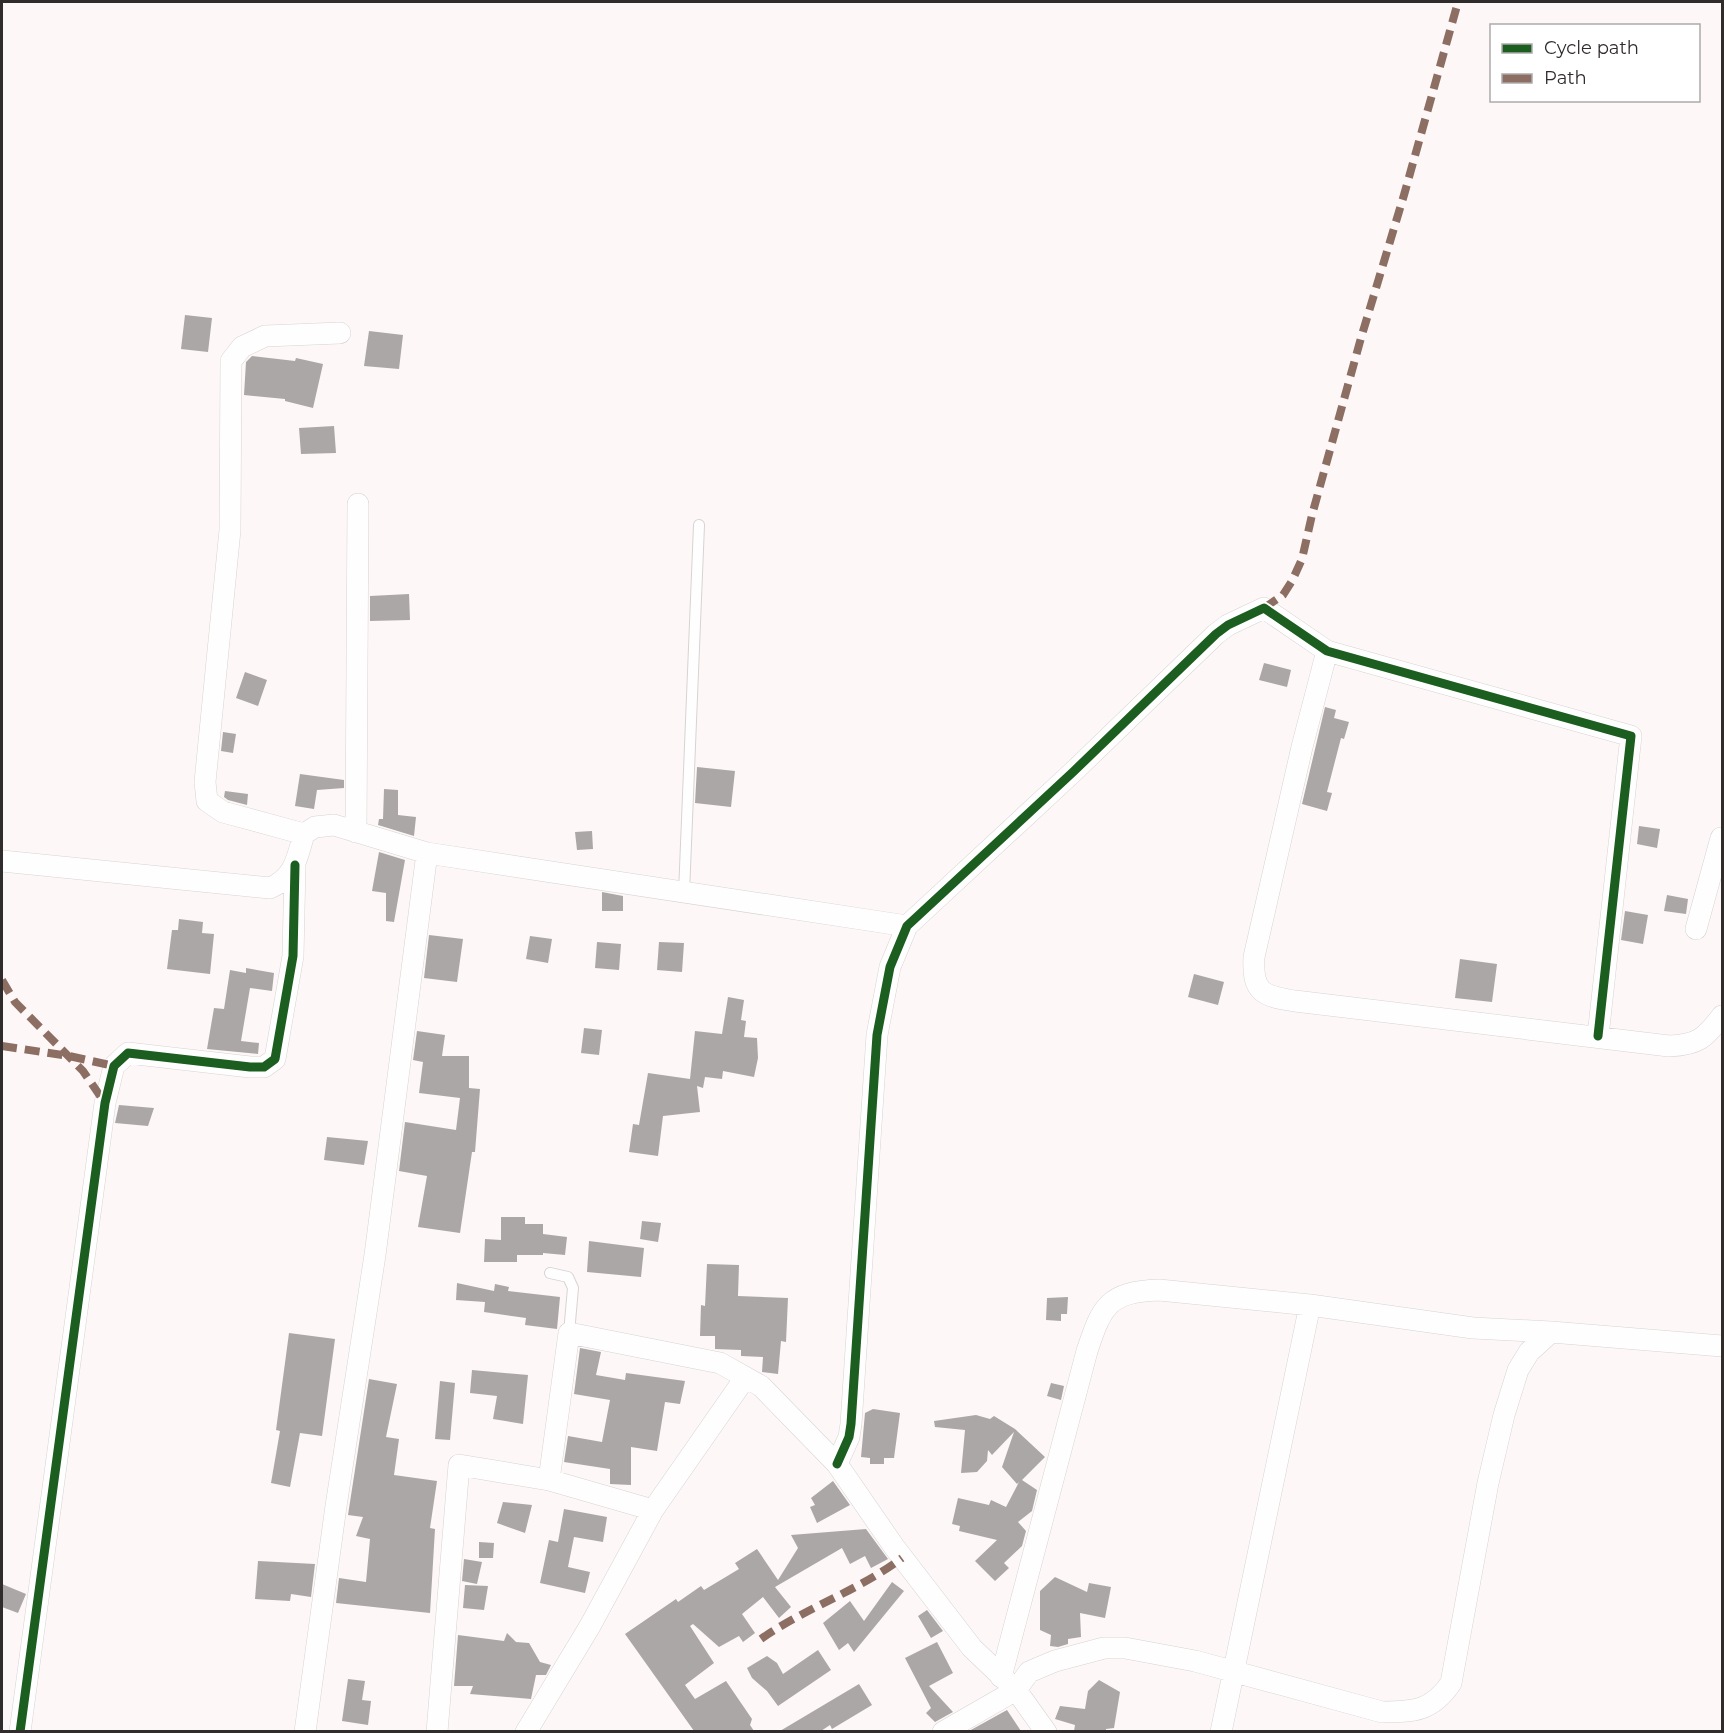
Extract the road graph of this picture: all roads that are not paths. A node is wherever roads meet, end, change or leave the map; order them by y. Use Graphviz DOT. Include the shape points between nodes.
graph roads {
  1 [pos="340,333"];
  2 [pos="358,504"];
  3 [pos="699,525"];
  4 [pos="1327,651"];
  5 [pos="356,832"];
  6 [pos="304,834"];
  7 [pos="1722,836"];
  8 [pos="427,853"];
  9 [pos="2,861"];
  10 [pos="295,865"];
  11 [pos="684,893"];
  12 [pos="907,926"];
  13 [pos="1696,929"];
  14 [pos="1722,1016"];
  15 [pos="1598,1036"];
  16 [pos="550,1273"];
  17 [pos="1310,1305"];
  18 [pos="569,1332"];
  19 [pos="1551,1332"];
  20 [pos="1722,1346"];
  21 [pos="745,1378"];
  22 [pos="837,1464"];
  23 [pos="549,1480"];
  24 [pos="653,1510"];
  25 [pos="1233,1671"];
  26 [pos="1008,1683"];
  27 [pos="20,1731"];
  28 [pos="305,1731"];
  29 [pos="438,1731"];
  30 [pos="526,1731"];
  31 [pos="943,1731"];
  32 [pos="1046,1731"];
  33 [pos="1221,1731"];
  1 -- 6 [label="street" via="265,336 242,347 231,360 230,530 205,782 207,801 223,812"];
  2 -- 5 [label="street"];
  3 -- 11 [label="lane"];
  4 -- 12 [label="street" via="1264,608 1228,625"];
  4 -- 15 [label="street" via="1631,736"];
  4 -- 15 [label="street" via="1254,957 1253,973 1258,988 1269,997 1295,1001"];
  5 -- 6 [label="street" via="334,825 315,827"];
  5 -- 8 [label="street"];
  6 -- 10 [label="street"];
  7 -- 13 [label="street"];
  8 -- 11 [label="street"];
  8 -- 28 [label="street" via="375,1255"];
  9 -- 10 [label="street" via="270,888 283,882"];
  10 -- 27 [label="street" via="293,956 275,1059 264,1067 250,1067 128,1053 114,1066 105,1104"];
  11 -- 12 [label="street"];
  12 -- 22 [label="street" via="890,967 877,1035 851,1424"];
  14 -- 15 [label="street" via="1708,1034 1686,1046"];
  16 -- 18 [label="lane" via="568,1277 573,1288"];
  17 -- 19 [label="street" via="1473,1328"];
  17 -- 25 [label="street"];
  17 -- 26 [label="street" via="1139,1291 1120,1296 1098,1317"];
  18 -- 21 [label="street" via="720,1363"];
  18 -- 23 [label="street"];
  19 -- 20 [label="street"];
  19 -- 25 [label="street" via="1529,1352 1518,1370 1504,1415 1451,1683 1441,1697 1426,1707 1407,1712 1382,1712"];
  21 -- 22 [label="street" via="761,1386"];
  21 -- 24 [label="street"];
  22 -- 26 [label="street" via="894,1548 972,1648"];
  23 -- 24 [label="street"];
  23 -- 29 [label="street" via="459,1465"];
  24 -- 30 [label="street" via="590,1626"];
  25 -- 26 [label="street" via="1160,1654 1104,1648 1055,1661"];
  25 -- 33 [label="street"];
  26 -- 31 [label="street"];
  26 -- 32 [label="street"];
}
